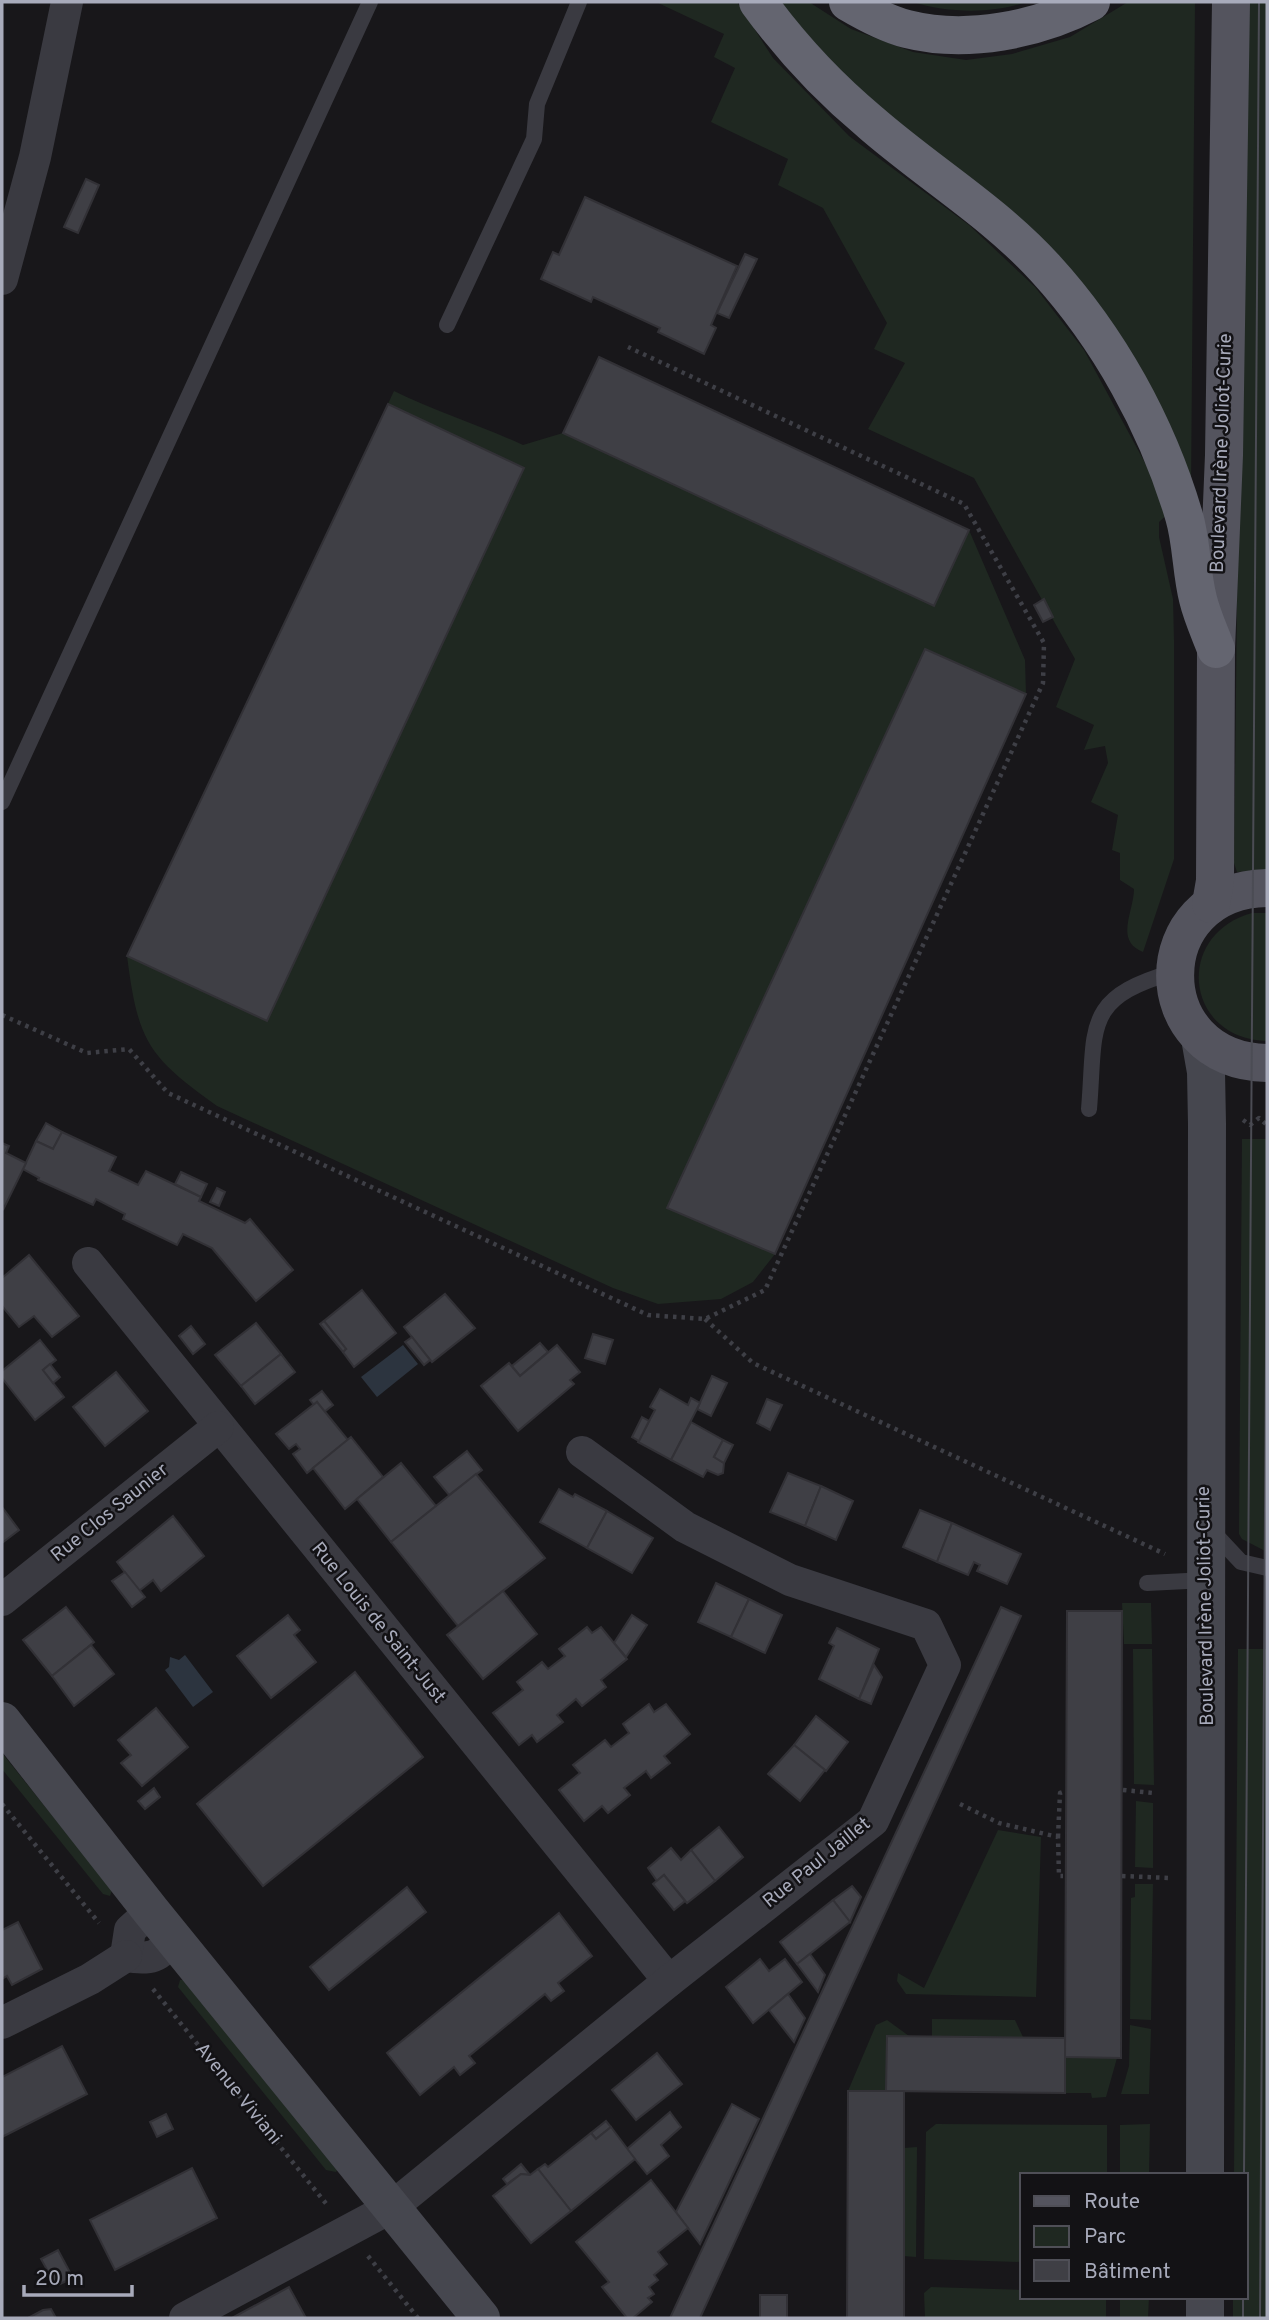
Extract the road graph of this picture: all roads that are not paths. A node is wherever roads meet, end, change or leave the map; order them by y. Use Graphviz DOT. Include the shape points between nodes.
graph roads {
  1 [pos="67,2"];
  2 [pos="370,2"];
  3 [pos="579,2"];
  4 [pos="758,2"];
  5 [pos="848,2"];
  6 [pos="1091,2"];
  7 [pos="1231,2"];
  8 [pos="2,279"];
  9 [pos="447,325"];
  10 [pos="1216,649"];
  11 [pos="2,803"];
  12 [pos="1267,888"];
  13 [pos="1211,904"];
  14 [pos="1174,972"];
  15 [pos="1200,1038"];
  16 [pos="1267,1063"];
  17 [pos="1089,1109"];
  18 [pos="88,1263"];
  19 [pos="218,1427"];
  20 [pos="582,1452"];
  21 [pos="1204,1520"];
  22 [pos="1267,1568"];
  23 [pos="1207,1580"];
  24 [pos="1147,1583"];
  25 [pos="2,1600"];
  26 [pos="2,1721"];
  27 [pos="161,1924"];
  28 [pos="669,1980"];
  29 [pos="2,2023"];
  30 [pos="1205,2173"];
  31 [pos="392,2207"];
  32 [pos="1205,2299"];
  33 [pos="185,2318"];
  34 [pos="481,2318"];
  35 [pos="1205,2318"];
  1 -- 8 [label="street" via="35,157"];
  2 -- 11 [label="lane"];
  3 -- 9 [label="lane" via="537,104 534,139"];
  4 -- 10 [label="highway" via="811,66 870,122 990,214 1045,268 1095,330 1132,391 1167,465 1188,532 1198,600"];
  5 -- 6 [label="highway" via="906,29 963,36 1069,14"];
  7 -- 10 [label="main road, Boulevard Irène Joliot-Curie" via="1224,455"];
  10 -- 13 [label="main road, Boulevard Irène Joliot-Curie" via="1215,881"];
  12 -- 13 [label="main road" via="1230,894"];
  13 -- 14 [label="main road" via="1192,922 1179,946"];
  14 -- 15 [label="main road" via="1180,1007"];
  14 -- 17 [label="lane" via="1128,990 1097,1017"];
  15 -- 16 [label="main road" via="1231,1058"];
  15 -- 21 [label="main road, Boulevard Irène Joliot-Curie" via="1207,1124"];
  18 -- 19 [label="street, Rue Louis de Saint-Just"];
  19 -- 25 [label="street, Rue Clos Saunier"];
  19 -- 28 [label="street, Rue Louis de Saint-Just"];
  20 -- 28 [label="street, Rue Paul Jaillet" via="697,1533 790,1580 926,1625 945,1665 873,1821"];
  21 -- 22 [label="lane" via="1234,1556"];
  21 -- 23 [label="main road, Boulevard Irène Joliot-Curie"];
  23 -- 24 [label="lane"];
  23 -- 30 [label="main road, Boulevard Irène Joliot-Curie"];
  26 -- 27 [label="main road"];
  27 -- 29 [label="street" via="160,1954 152,1958 126,1956"];
  27 -- 31 [label="main road"];
  28 -- 31 [label="street, Rue Paul Jaillet"];
  31 -- 33 [label="street"];
  31 -- 34 [label="main road"];
  32 -- 35 [label="main road"];
}
